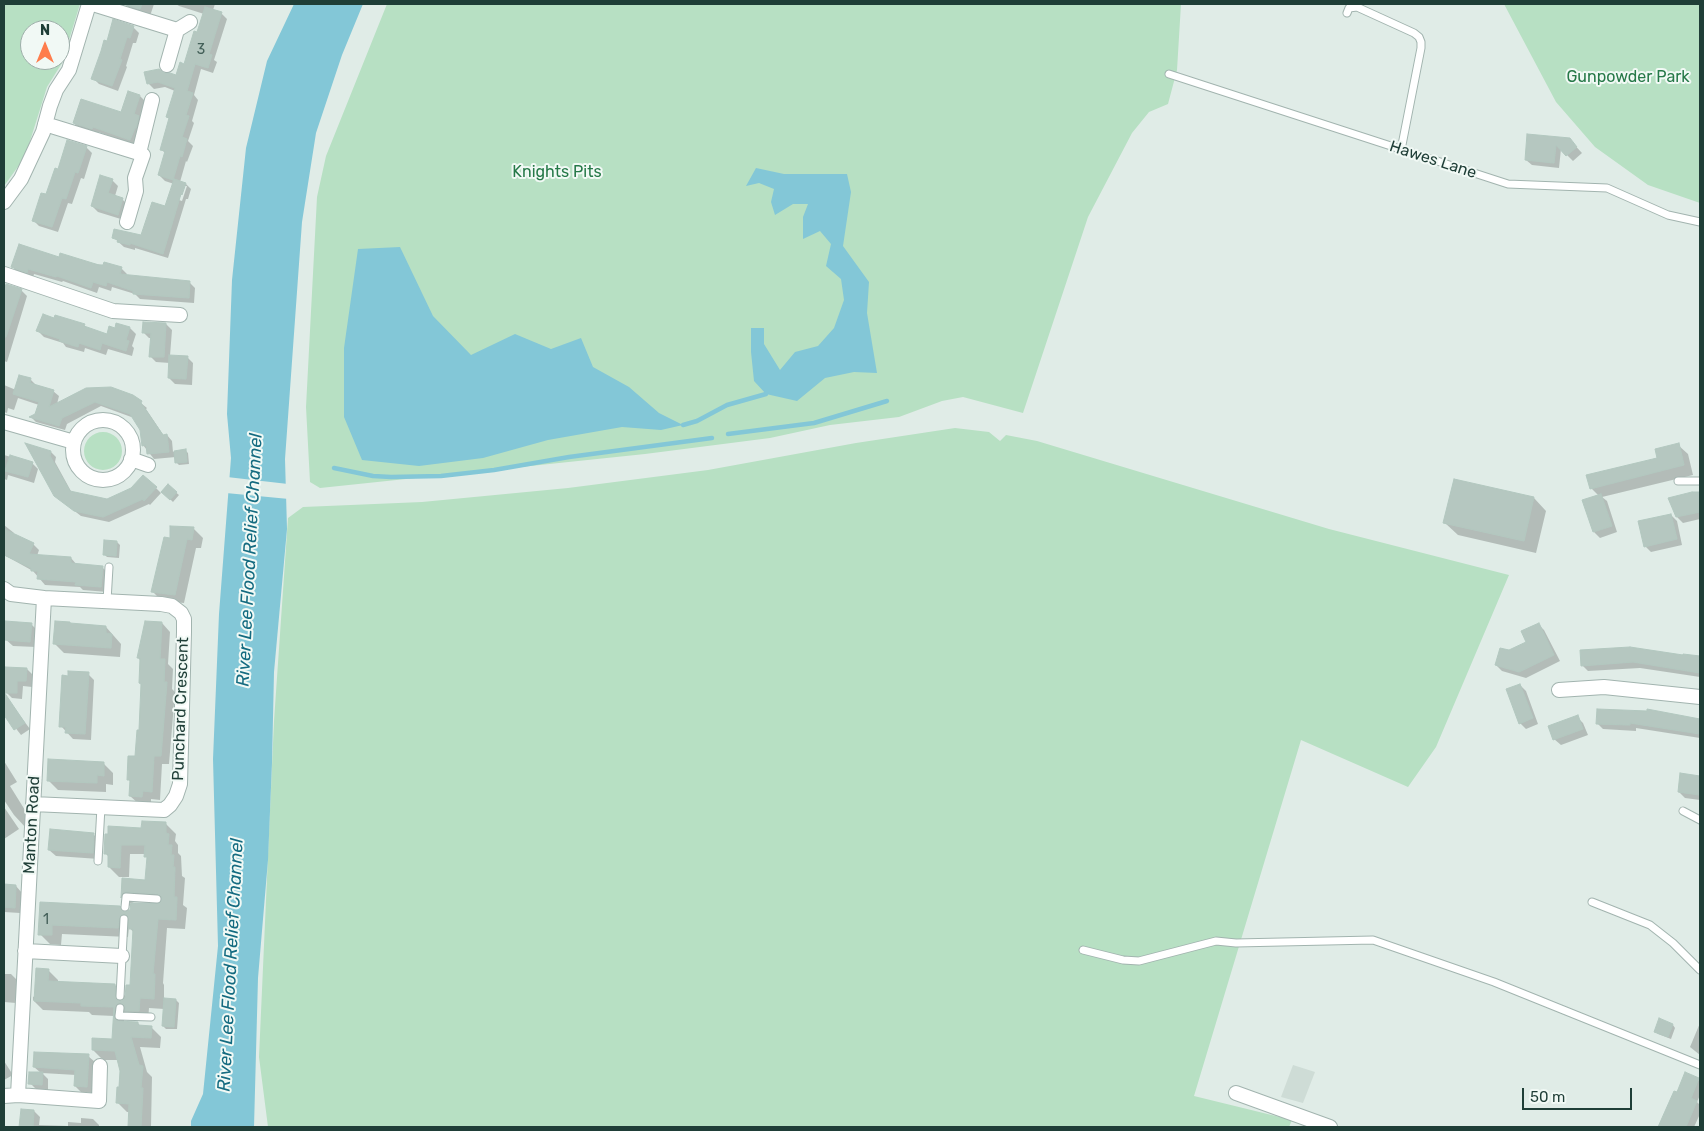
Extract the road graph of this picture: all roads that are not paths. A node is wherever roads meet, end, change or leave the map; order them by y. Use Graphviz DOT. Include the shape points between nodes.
graph roads {
  1 [pos="89,4"];
  2 [pos="93,4"];
  3 [pos="1347,13"];
  4 [pos="190,22"];
  5 [pos="178,30"];
  6 [pos="167,65"];
  7 [pos="1169,74"];
  8 [pos="152,100"];
  9 [pos="45,124"];
  10 [pos="1401,150"];
  11 [pos="139,153"];
  12 [pos="4,202"];
  13 [pos="127,222"];
  14 [pos="1700,222"];
  15 [pos="4,274"];
  16 [pos="180,315"];
  17 [pos="4,422"];
  18 [pos="74,442"];
  19 [pos="131,459"];
  20 [pos="148,465"];
  21 [pos="1678,481"];
  22 [pos="1700,482"];
  23 [pos="109,567"];
  24 [pos="4,588"];
  25 [pos="44,598"];
  26 [pos="107,601"];
  27 [pos="1559,690"];
  28 [pos="1700,698"];
  29 [pos="33,804"];
  30 [pos="101,807"];
  31 [pos="1683,811"];
  32 [pos="1700,820"];
  33 [pos="98,861"];
  34 [pos="157,899"];
  35 [pos="1592,902"];
  36 [pos="125,907"];
  37 [pos="124,919"];
  38 [pos="1083,950"];
  39 [pos="25,951"];
  40 [pos="122,956"];
  41 [pos="1700,970"];
  42 [pos="120,996"];
  43 [pos="120,1008"];
  44 [pos="151,1017"];
  45 [pos="1700,1065"];
  46 [pos="100,1066"];
  47 [pos="1236,1093"];
  48 [pos="11,1096"];
  49 [pos="1330,1127"];
  1 -- 9 [label="street" via="69,70 56,90"];
  2 -- 5 [label="street"];
  3 -- 10 [label="lane" via="1349,8 1358,7 1414,33 1421,42"];
  4 -- 5 [label="street"];
  5 -- 6 [label="street"];
  7 -- 10 [label="lane, Hawes Lane"];
  8 -- 11 [label="street"];
  9 -- 11 [label="street"];
  9 -- 12 [label="street" via="21,179"];
  10 -- 14 [label="lane, Hawes Lane" via="1508,184 1607,188 1668,215"];
  11 -- 13 [label="street" via="143,155"];
  15 -- 16 [label="street" via="113,310"];
  17 -- 18 [label="street"];
  18 -- 19 [label="street" via="74,461 79,469 94,479 104,480 121,474"];
  18 -- 19 [label="street" via="84,427 92,422 111,421 131,440"];
  19 -- 20 [label="street"];
  21 -- 22 [label="lane"];
  23 -- 26 [label="lane"];
  24 -- 25 [label="street" via="11,594"];
  25 -- 26 [label="street, Punchard Crescent"];
  25 -- 29 [label="street, Manton Road"];
  26 -- 30 [label="street, Punchard Crescent" via="161,604 172,606 181,613 184,626 183,711 180,784 170,805 164,810"];
  27 -- 28 [label="street" via="1604,687"];
  29 -- 30 [label="street, Punchard Crescent"];
  29 -- 39 [label="street, Manton Road"];
  30 -- 33 [label="lane"];
  31 -- 32 [label="lane"];
  34 -- 36 [label="lane" via="126,898"];
  35 -- 41 [label="lane" via="1650,925"];
  37 -- 40 [label="lane"];
  38 -- 45 [label="lane" via="1139,961 1216,941 1373,940 1494,982"];
  39 -- 40 [label="street"];
  39 -- 48 [label="street, Manton Road"];
  40 -- 42 [label="lane"];
  43 -- 44 [label="lane" via="119,1016"];
  46 -- 48 [label="street" via="99,1101"];
  47 -- 49 [label="street"];
}
